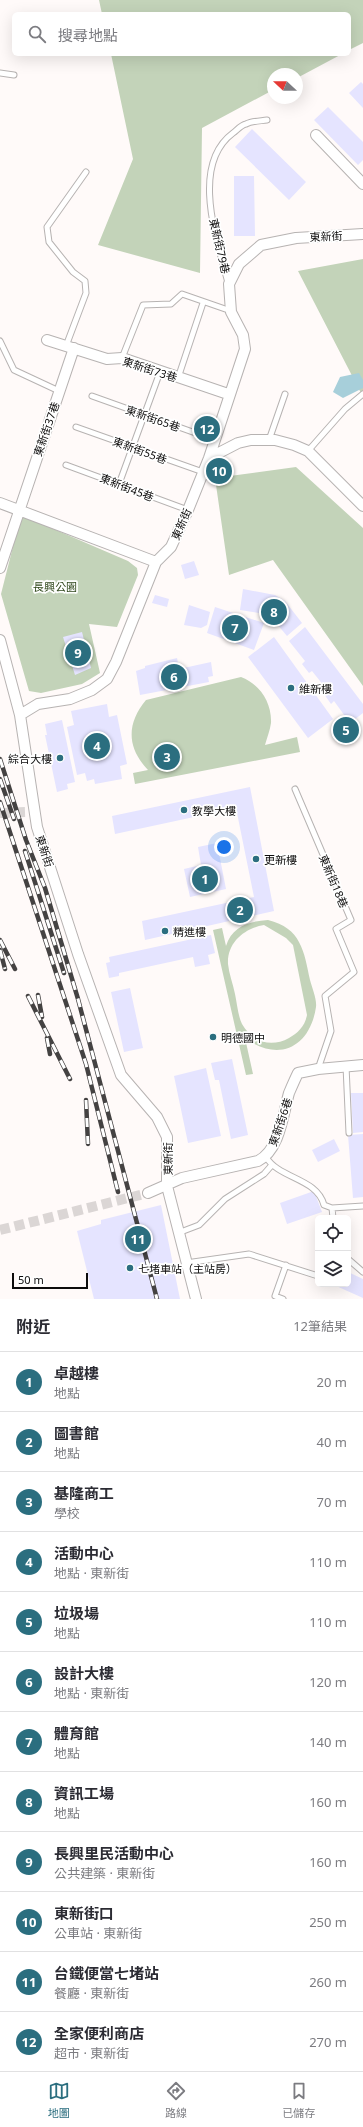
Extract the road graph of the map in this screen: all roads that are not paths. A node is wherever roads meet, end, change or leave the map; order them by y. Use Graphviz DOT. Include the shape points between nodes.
graph roads {
  1 [pos="0,73"];
  2 [pos="14,75"];
  3 [pos="267,120"];
  4 [pos="316,135"];
  5 [pos="86,172"];
  6 [pos="363,184"];
  7 [pos="363,234"];
  8 [pos="229,284"];
  9 [pos="204,303"];
  10 [pos="231,312"];
  11 [pos="47,340"];
  12 [pos="0,341"];
  13 [pos="70,347"];
  14 [pos="122,358"];
  15 [pos="160,372"];
  16 [pos="178,378"];
  17 [pos="59,391"];
  18 [pos="228,394"];
  19 [pos="285,394"];
  20 [pos="363,394"];
  21 [pos="92,396"];
  22 [pos="144,415"];
  23 [pos="76,427"];
  24 [pos="215,440"];
  25 [pos="269,440"];
  26 [pos="133,447"];
  27 [pos="308,451"];
  28 [pos="209,458"];
  29 [pos="66,465"];
  30 [pos="203,472"];
  31 [pos="119,484"];
  32 [pos="0,503"];
  33 [pos="363,506"];
  34 [pos="18,510"];
  35 [pos="188,510"];
  36 [pos="156,562"];
  37 [pos="0,568"];
  38 [pos="0,640"];
  39 [pos="20,715"];
  40 [pos="295,789"];
  41 [pos="363,1065"];
  42 [pos="346,1066"];
  43 [pos="318,1069"];
  44 [pos="349,1133"];
  45 [pos="268,1162"];
  46 [pos="167,1186"];
  47 [pos="151,1192"];
  48 [pos="363,1206"];
  49 [pos="332,1208"];
  50 [pos="333,1215"];
  51 [pos="178,1233"];
  52 [pos="351,1262"];
  53 [pos="186,1263"];
  54 [pos="286,1265"];
  55 [pos="363,1272"];
  56 [pos="315,1275"];
  57 [pos="196,1299"];
  58 [pos="283,1299"];
  1 -- 2 [label="lane"];
  3 -- 8 [label="lane, 東新街79巷" via="245,124 226,138 214,159 209,180 213,226"];
  4 -- 6 [label="street"];
  5 -- 13 [label="lane" via="47,227 49,242 73,272 85,281 86,293"];
  7 -- 8 [label="street, 東新街" via="296,238 261,245 239,264"];
  8 -- 10 [label="street, 東新街"];
  9 -- 10 [label="lane"];
  9 -- 14 [label="lane" via="182,294 171,304 143,306"];
  9 -- 16 [label="lane"];
  10 -- 18 [label="street, 東新街" via="243,335 245,349"];
  11 -- 13 [label="street, 東新街73巷"];
  12 -- 17 [label="lane" via="14,370"];
  13 -- 14 [label="street, 東新街73巷" via="107,359"];
  13 -- 17 [label="street, 東新街37巷"];
  14 -- 15 [label="street, 東新街73巷"];
  15 -- 16 [label="street, 東新街73巷"];
  15 -- 22 [label="lane"];
  16 -- 18 [label="street, 東新街73巷"];
  17 -- 34 [label="street, 東新街37巷"];
  18 -- 24 [label="street, 東新街"];
  19 -- 25 [label="lane"];
  20 -- 27 [label="lane" via="345,408"];
  21 -- 22 [label="lane, 東新街65巷"];
  22 -- 24 [label="lane, 東新街65巷"];
  22 -- 26 [label="lane"];
  23 -- 26 [label="lane, 東新街55巷"];
  24 -- 28 [label="street, 東新街"];
  25 -- 27 [label="street"];
  25 -- 28 [label="street" via="238,443"];
  26 -- 30 [label="lane, 東新街55巷"];
  26 -- 31 [label="lane"];
  27 -- 33 [label="street"];
  28 -- 30 [label="street, 東新街"];
  29 -- 31 [label="lane, 東新街45巷"];
  30 -- 35 [label="street, 東新街"];
  31 -- 35 [label="lane, 東新街45巷"];
  32 -- 34 [label="street"];
  34 -- 36 [label="street"];
  34 -- 37 [label="street, 東新街37巷"];
  35 -- 36 [label="street, 東新街" via="171,547"];
  36 -- 39 [label="street, 東新街" via="116,662 106,679 92,690 70,699 38,704"];
  38 -- 39 [label="street"];
  39 -- 46 [label="street, 東新街" via="31,811 121,1075 156,1117 167,1137"];
  40 -- 43 [label="lane, 東新街18巷" via="351,920 336,929 354,972 325,996 331,1031"];
  41 -- 42 [label="street, 東新街6巷"];
  42 -- 43 [label="street, 東新街6巷"];
  42 -- 44 [label="lane"];
  43 -- 45 [label="street, 東新街6巷" via="298,1073 290,1090"];
  45 -- 46 [label="street, 東新街6巷" via="258,1161 182,1178"];
  45 -- 49 [label="lane" via="312,1188 322,1198 324,1205"];
  45 -- 51 [label="lane, 東新街6巷" via="264,1174 225,1199 198,1225"];
  46 -- 47 [label="street, 東新街6巷"];
  46 -- 51 [label="street, 東新街"];
  48 -- 49 [label="lane"];
  49 -- 50 [label="lane"];
  51 -- 53 [label="street, 東新街"];
  52 -- 55 [label="lane"];
  53 -- 54 [label="lane" via="249,1254"];
  53 -- 57 [label="street, 東新街"];
  54 -- 56 [label="lane"];
  54 -- 58 [label="lane" via="275,1296"];
}
